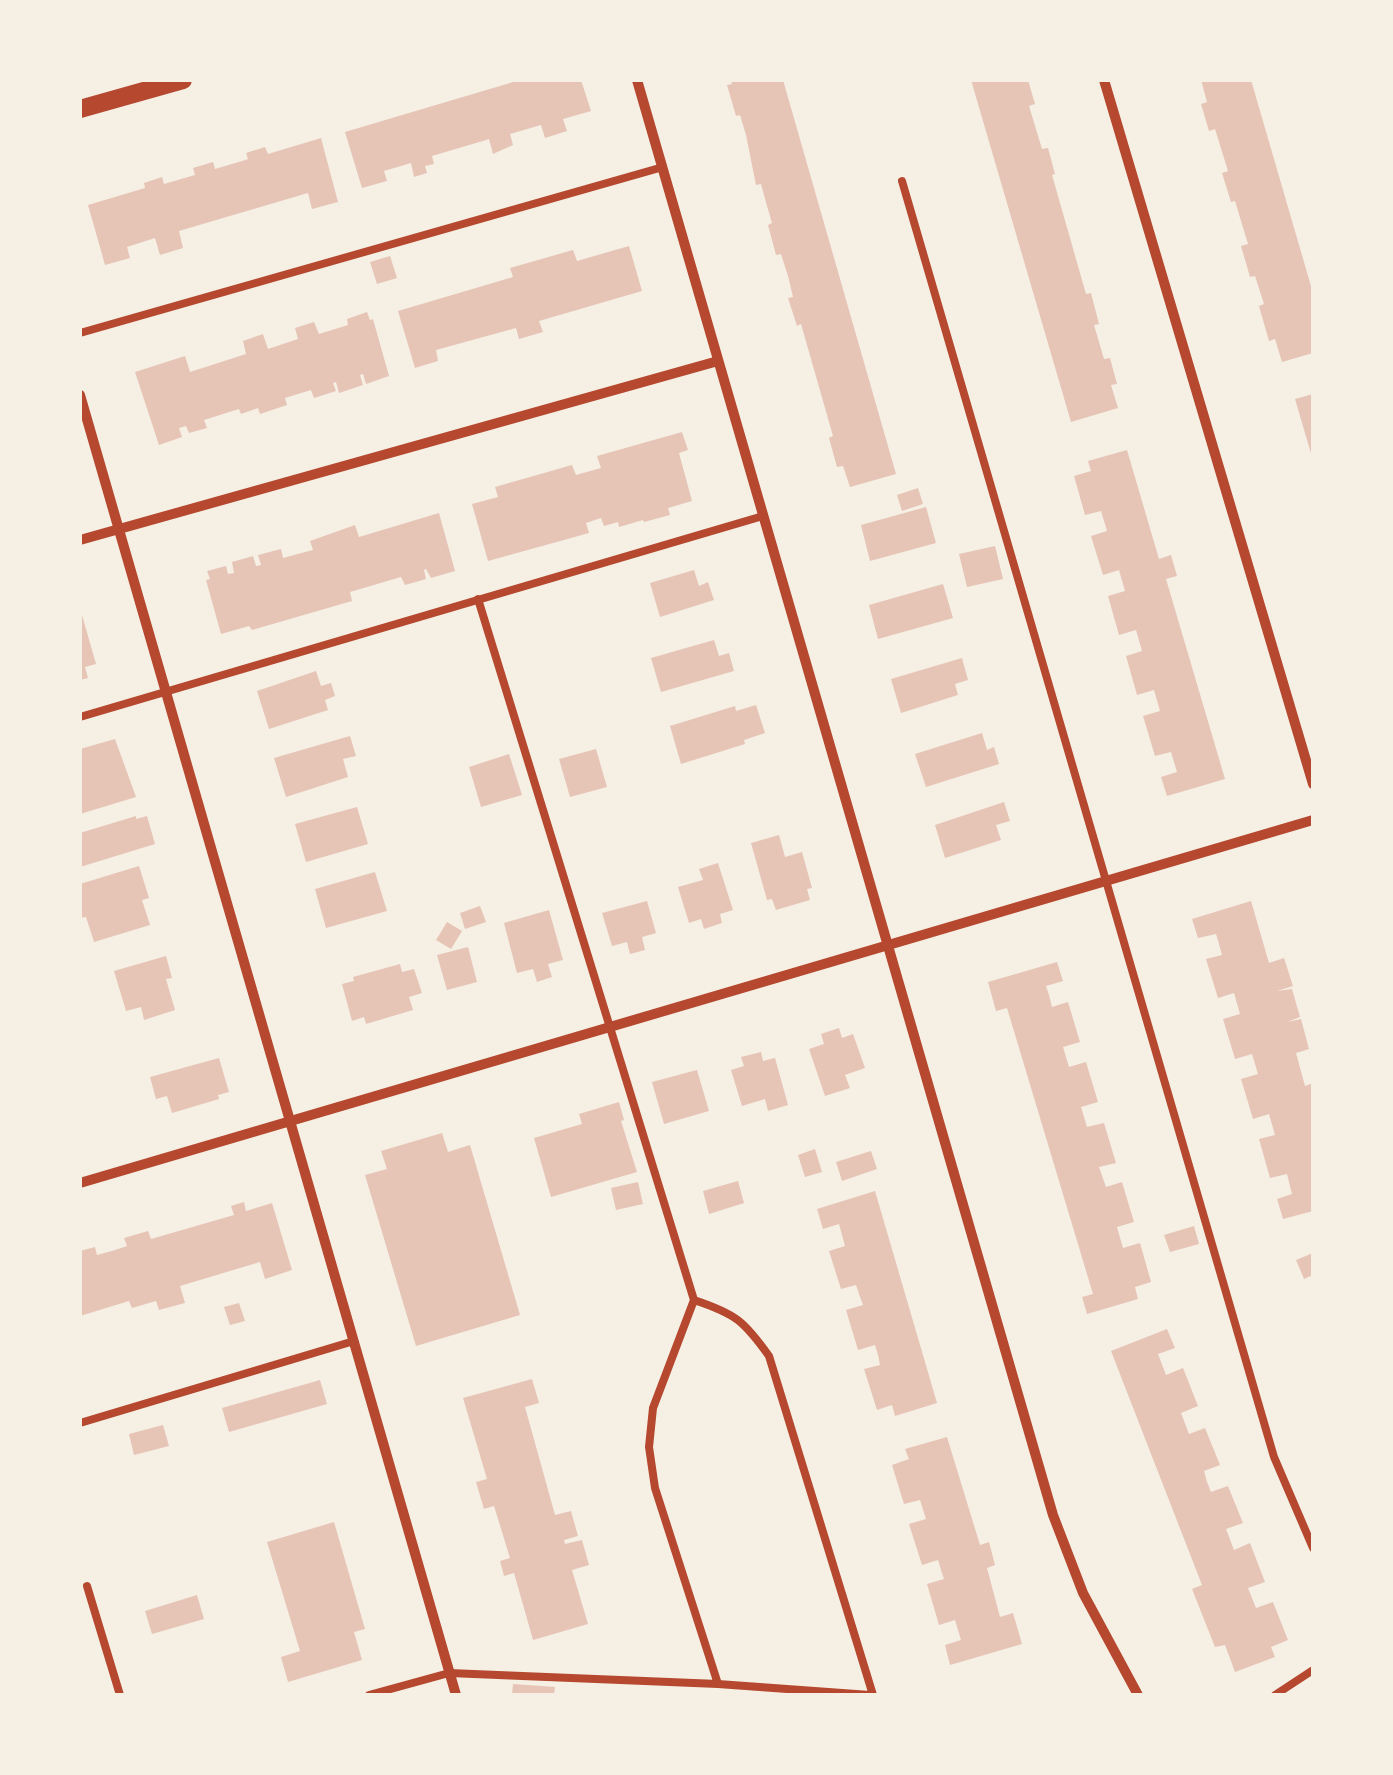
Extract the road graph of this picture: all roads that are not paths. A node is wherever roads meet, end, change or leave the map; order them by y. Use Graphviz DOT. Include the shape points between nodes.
graph roads {
  1 [pos="182,80"];
  2 [pos="638,80"];
  3 [pos="1104,80"];
  4 [pos="80,109"];
  5 [pos="663,168"];
  6 [pos="902,181"];
  7 [pos="80,333"];
  8 [pos="718,361"];
  9 [pos="80,394"];
  10 [pos="764,516"];
  11 [pos="119,529"];
  12 [pos="80,540"];
  13 [pos="478,598"];
  14 [pos="166,692"];
  15 [pos="80,718"];
  16 [pos="1313,784"];
  17 [pos="1313,820"];
  18 [pos="1108,880"];
  19 [pos="888,945"];
  20 [pos="610,1027"];
  21 [pos="290,1121"];
  22 [pos="80,1183"];
  23 [pos="694,1300"];
  24 [pos="354,1341"];
  25 [pos="80,1423"];
  26 [pos="1313,1548"];
  27 [pos="87,1586"];
  28 [pos="1313,1670"];
  29 [pos="450,1673"];
  30 [pos="718,1684"];
  31 [pos="120,1695"];
  32 [pos="370,1695"];
  33 [pos="456,1695"];
  34 [pos="871,1695"];
  35 [pos="1138,1695"];
  36 [pos="1275,1695"];
  1 -- 4 [label="street"];
  2 -- 5 [label="street"];
  3 -- 16 [label="street"];
  5 -- 7 [label="lane"];
  5 -- 8 [label="street"];
  6 -- 18 [label="lane"];
  8 -- 10 [label="street"];
  8 -- 11 [label="street"];
  9 -- 11 [label="street"];
  10 -- 13 [label="lane"];
  10 -- 19 [label="street"];
  11 -- 12 [label="street"];
  11 -- 14 [label="street"];
  13 -- 14 [label="lane"];
  13 -- 20 [label="lane"];
  14 -- 15 [label="lane"];
  14 -- 21 [label="street"];
  17 -- 18 [label="street"];
  18 -- 19 [label="street"];
  18 -- 26 [label="lane" via="1274,1457"];
  19 -- 20 [label="street"];
  19 -- 35 [label="street" via="1053,1516 1083,1593"];
  20 -- 21 [label="street"];
  20 -- 23 [label="lane"];
  21 -- 22 [label="street"];
  21 -- 24 [label="street"];
  23 -- 30 [label="lane" via="653,1408 649,1447"];
  23 -- 34 [label="lane" via="729,1312 769,1356"];
  24 -- 25 [label="lane"];
  24 -- 29 [label="street"];
  27 -- 31 [label="lane"];
  28 -- 36 [label="lane"];
  29 -- 30 [label="lane"];
  29 -- 32 [label="lane"];
  29 -- 33 [label="street"];
  30 -- 34 [label="lane"];
}
